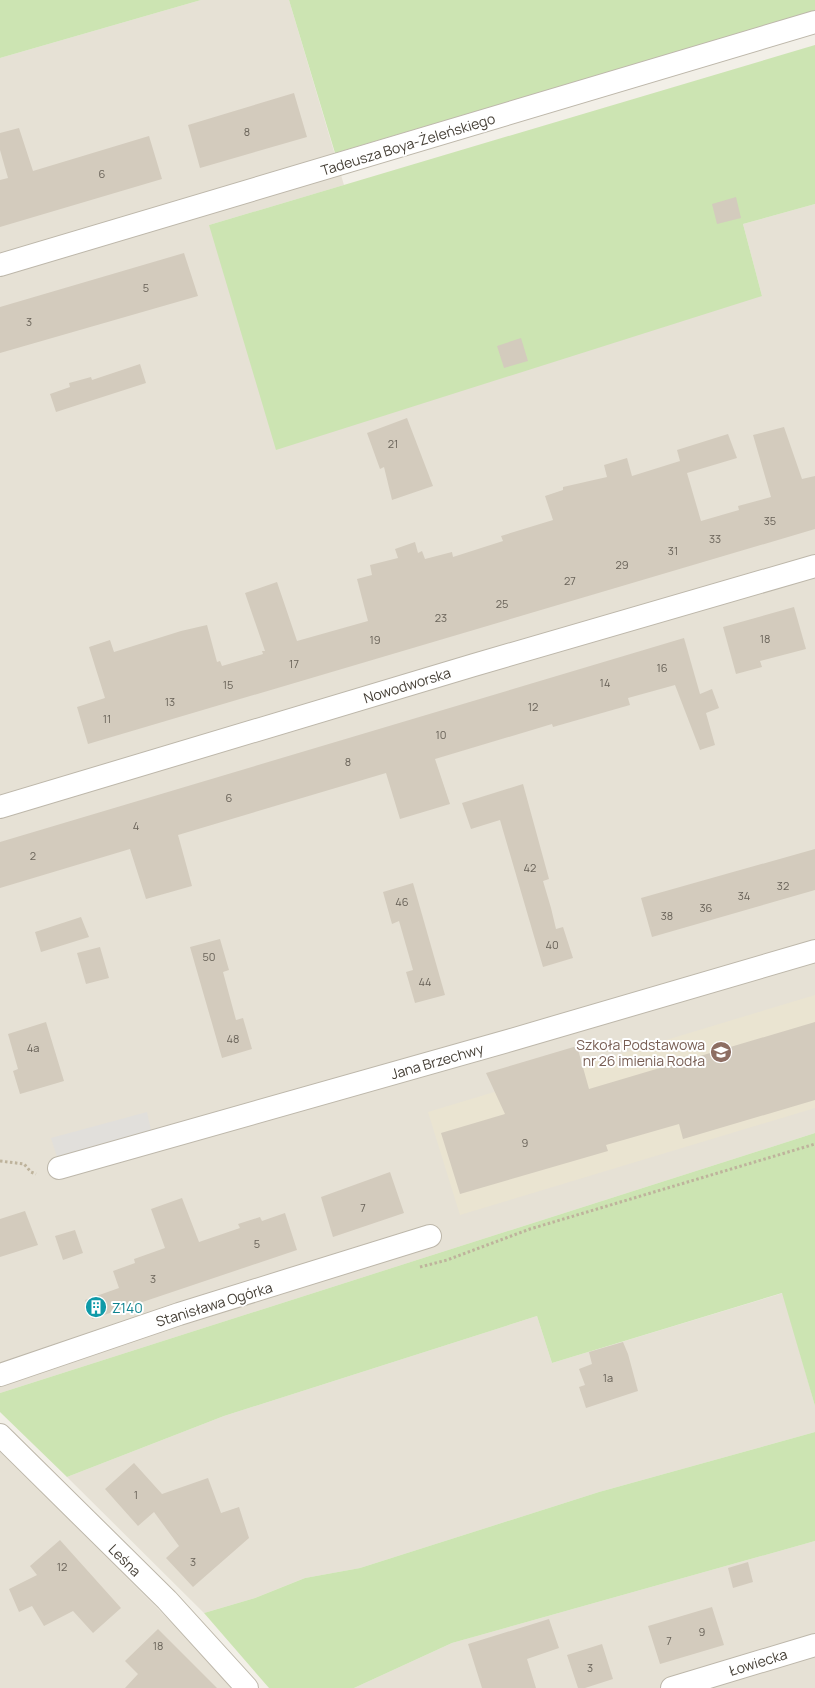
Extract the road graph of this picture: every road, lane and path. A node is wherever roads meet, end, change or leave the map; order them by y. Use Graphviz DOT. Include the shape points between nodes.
graph roads {
  1 [pos="815,22"];
  2 [pos="0,265"];
  3 [pos="815,566"];
  4 [pos="0,807"];
  5 [pos="815,951"];
  6 [pos="815,1144"];
  7 [pos="59,1168"];
  8 [pos="430,1236"];
  9 [pos="385,1251"];
  10 [pos="0,1375"];
  11 [pos="0,1435"];
  12 [pos="815,1645"];
  13 [pos="247,1688"];
  14 [pos="672,1688"];
  1 -- 2 [label="street, Tadeusza Boya-Żeleńskiego"];
  3 -- 4 [label="street, Nowodworska"];
  5 -- 7 [label="street, Jana Brzechwy"];
  6 -- 9 [label="path" via="530,1229 447,1260 412,1269 399,1267"];
  8 -- 9 [label="street, Stanisława Ogórka"];
  9 -- 10 [label="street, Stanisława Ogórka" via="179,1314"];
  11 -- 13 [label="street, Leśna" via="166,1600"];
  12 -- 14 [label="street, Łowiecka"];
}
